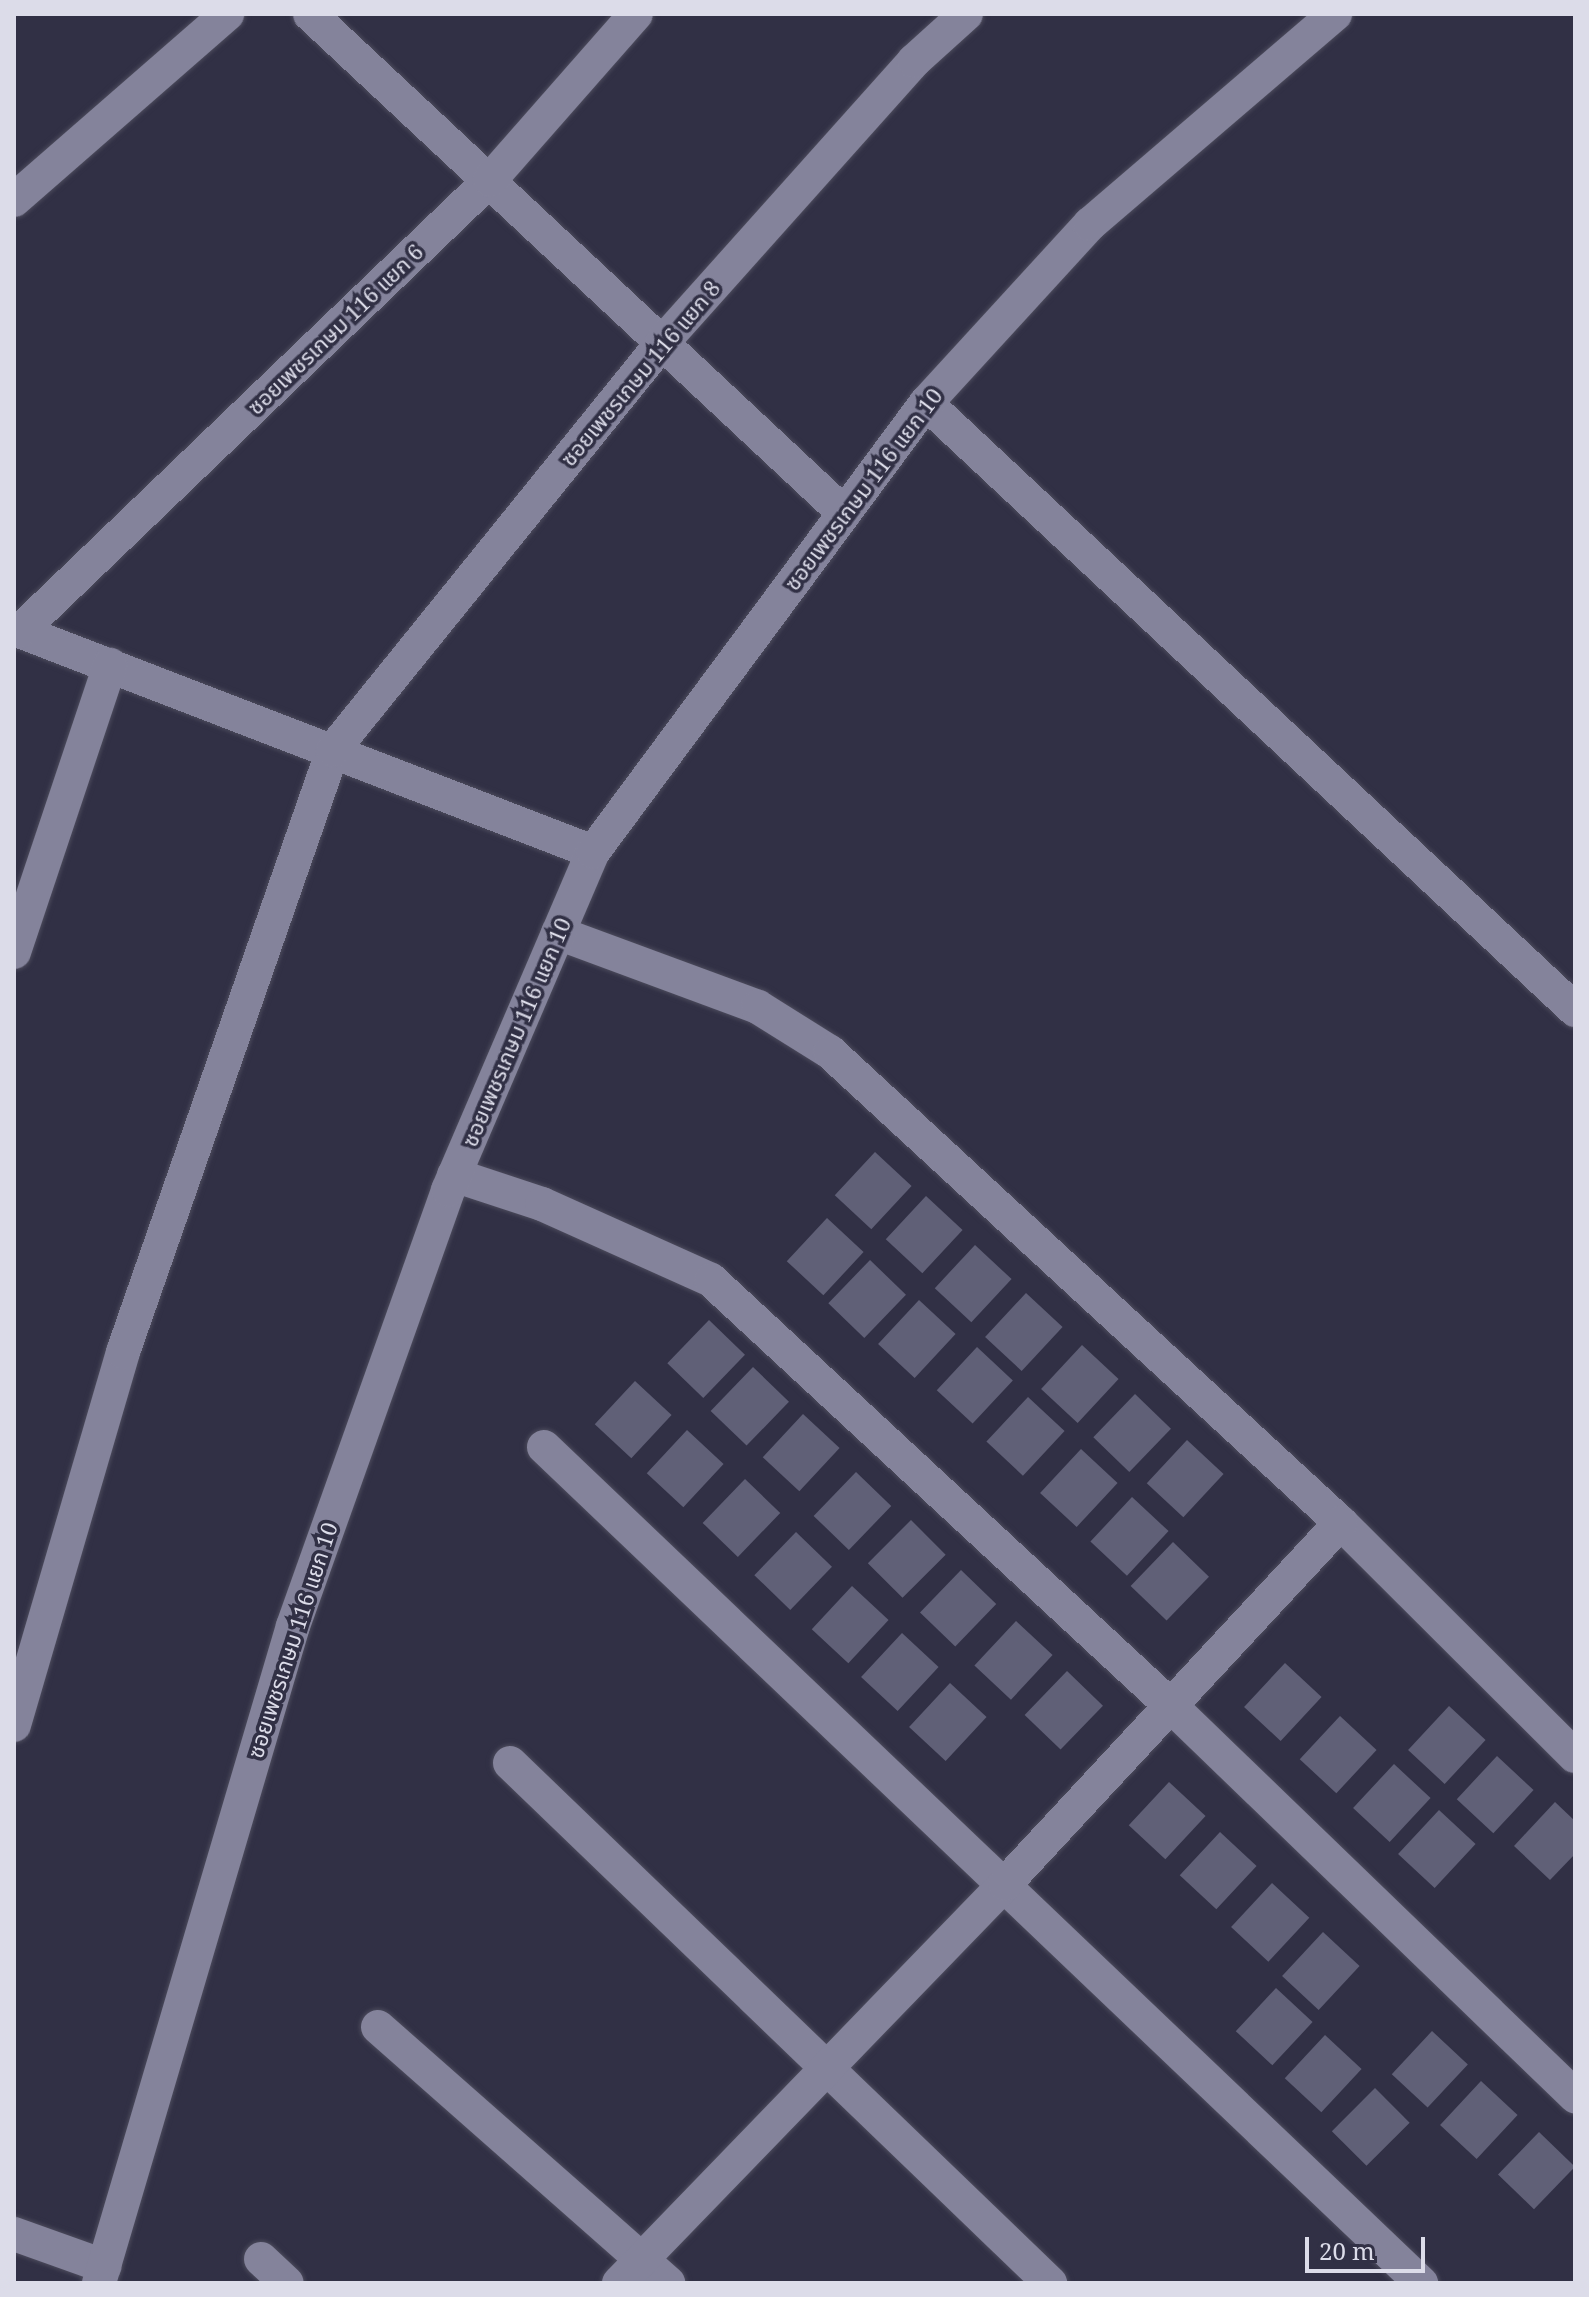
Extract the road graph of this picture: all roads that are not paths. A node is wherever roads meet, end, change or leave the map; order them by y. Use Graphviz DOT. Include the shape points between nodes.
graph roads {
  1 [pos="227,14"];
  2 [pos="310,14"];
  3 [pos="636,14"];
  4 [pos="966,14"];
  5 [pos="1335,14"];
  6 [pos="490,180"];
  7 [pos="14,200"];
  8 [pos="662,343"];
  9 [pos="926,403"];
  10 [pos="844,513"];
  11 [pos="17,630"];
  12 [pos="110,665"];
  13 [pos="333,750"];
  14 [pos="593,852"];
  15 [pos="558,933"];
  16 [pos="14,952"];
  17 [pos="1575,1010"];
  18 [pos="454,1175"];
  19 [pos="544,1447"];
  20 [pos="1341,1523"];
  21 [pos="1171,1706"];
  22 [pos="14,1725"];
  23 [pos="1575,1756"];
  24 [pos="510,1763"];
  25 [pos="1005,1884"];
  26 [pos="378,2027"];
  27 [pos="826,2070"];
  28 [pos="1575,2096"];
  29 [pos="14,2234"];
  30 [pos="261,2259"];
  31 [pos="643,2259"];
  32 [pos="101,2274"];
  33 [pos="287,2283"];
  34 [pos="619,2283"];
  35 [pos="668,2283"];
  36 [pos="1050,2283"];
  37 [pos="1421,2283"];
  1 -- 7 [label="street"];
  2 -- 6 [label="street"];
  3 -- 6 [label="street, ซอยเพชรเกษม 116 แยก 6"];
  4 -- 8 [label="street, ซอยเพชรเกษม 116 แยก 8" via="914,61"];
  5 -- 9 [label="street, ซอยเพชรเกษม 116 แยก 10" via="1090,224"];
  6 -- 8 [label="street"];
  6 -- 11 [label="street, ซอยเพชรเกษม 116 แยก 6"];
  8 -- 10 [label="street"];
  8 -- 13 [label="street, ซอยเพชรเกษม 116 แยก 8"];
  9 -- 10 [label="street, ซอยเพชรเกษม 116 แยก 10"];
  9 -- 17 [label="street"];
  10 -- 14 [label="street, ซอยเพชรเกษม 116 แยก 10"];
  11 -- 12 [label="street"];
  12 -- 13 [label="street"];
  12 -- 16 [label="street"];
  13 -- 14 [label="street"];
  13 -- 22 [label="street, ซอยเพชรเกษม 116 แยก 8" via="123,1352"];
  14 -- 15 [label="street, ซอยเพชรเกษม 116 แยก 10"];
  15 -- 18 [label="street, ซอยเพชรเกษม 116 แยก 10"];
  15 -- 20 [label="street" via="758,1007 830,1052"];
  18 -- 21 [label="street" via="542,1204 711,1280"];
  18 -- 32 [label="street, ซอยเพชรเกษม 116 แยก 10" via="293,1626"];
  19 -- 25 [label="street"];
  20 -- 21 [label="street"];
  20 -- 23 [label="street"];
  21 -- 25 [label="street"];
  21 -- 28 [label="street"];
  24 -- 27 [label="street"];
  25 -- 27 [label="street"];
  25 -- 37 [label="street"];
  26 -- 31 [label="street"];
  27 -- 31 [label="street"];
  27 -- 36 [label="street"];
  29 -- 32 [label="street"];
  30 -- 33 [label="street"];
  31 -- 34 [label="street"];
  31 -- 35 [label="street"];
}
